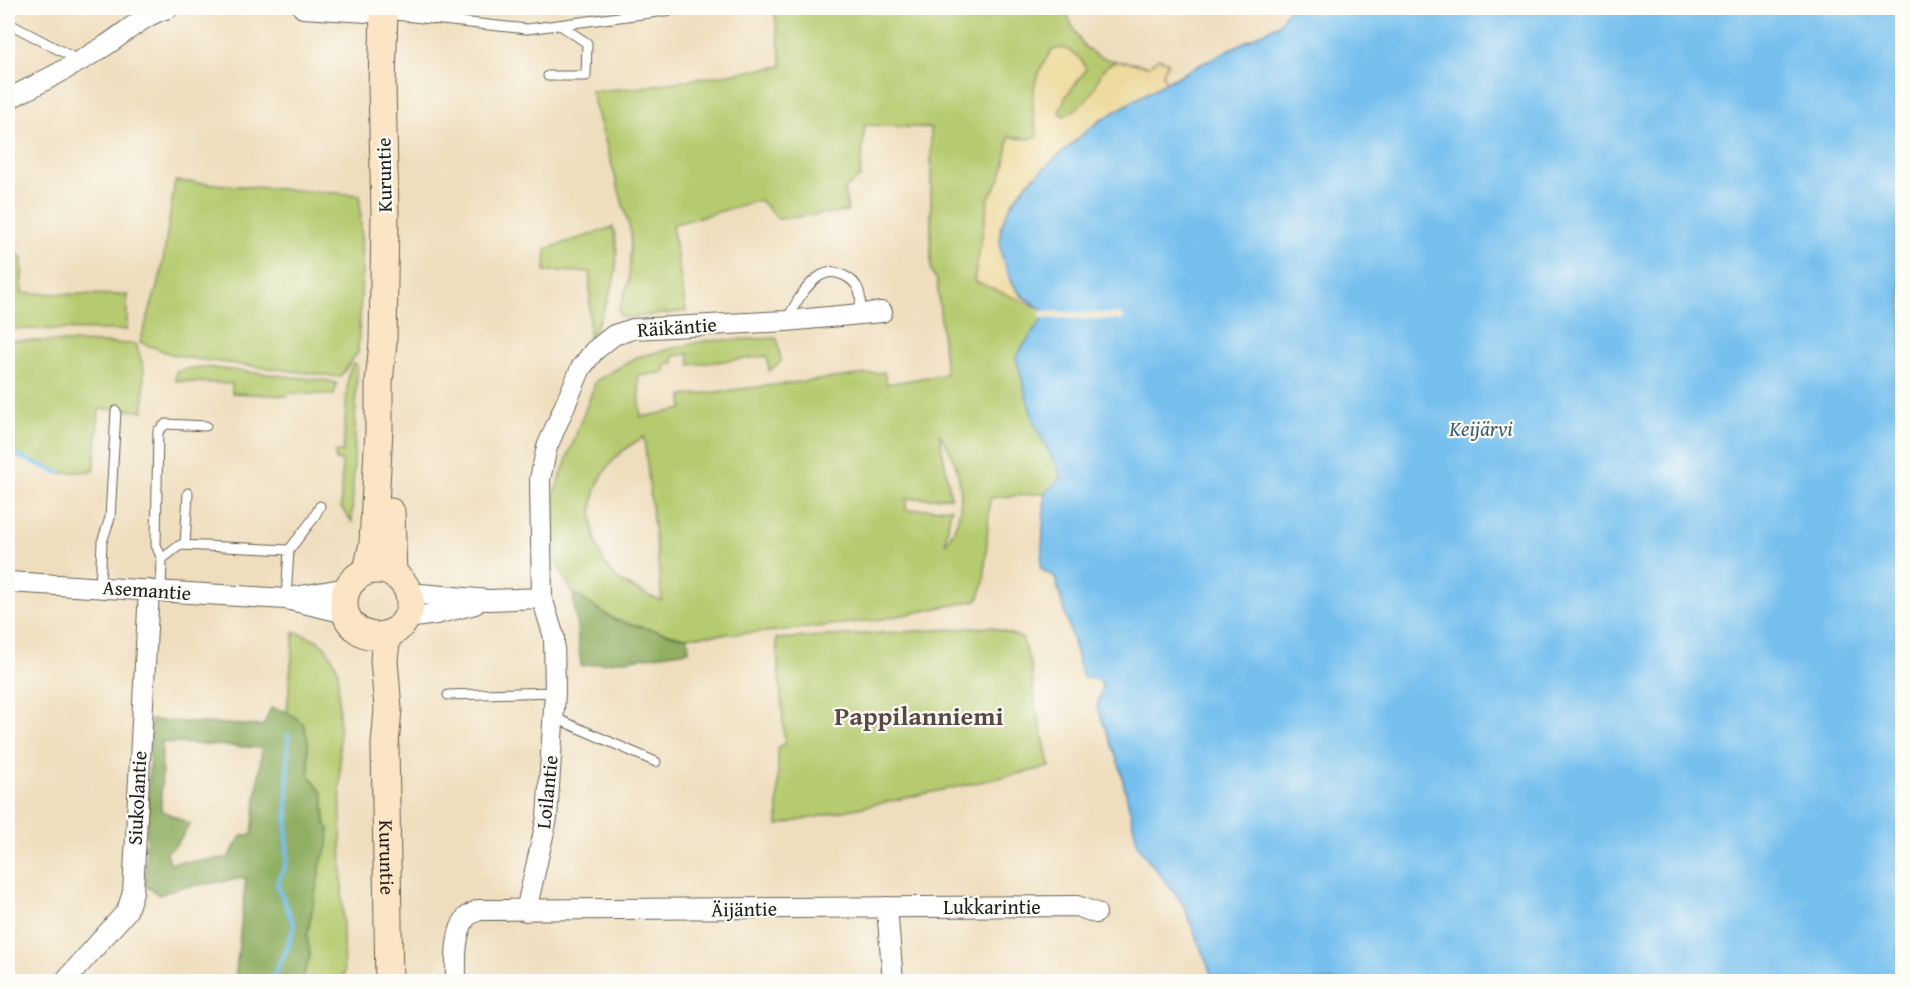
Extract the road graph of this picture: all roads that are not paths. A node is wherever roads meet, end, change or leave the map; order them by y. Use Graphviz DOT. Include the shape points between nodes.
graph roads {
  1 [pos="303,8"];
  2 [pos="688,8"];
  3 [pos="157,9"];
  4 [pos="383,10"];
  5 [pos="8,24"];
  6 [pos="560,25"];
  7 [pos="80,61"];
  8 [pos="548,76"];
  9 [pos="8,99"];
  10 [pos="882,312"];
  11 [pos="859,315"];
  12 [pos="786,321"];
  13 [pos="116,411"];
  14 [pos="206,426"];
  15 [pos="188,494"];
  16 [pos="320,506"];
  17 [pos="185,546"];
  18 [pos="289,550"];
  19 [pos="162,559"];
  20 [pos="8,582"];
  21 [pos="100,587"];
  22 [pos="155,590"];
  23 [pos="286,598"];
  24 [pos="542,598"];
  25 [pos="377,603"];
  26 [pos="555,692"];
  27 [pos="448,695"];
  28 [pos="554,717"];
  29 [pos="656,762"];
  30 [pos="887,907"];
  31 [pos="526,911"];
  32 [pos="1096,913"];
  33 [pos="388,977"];
  34 [pos="64,981"];
  35 [pos="456,981"];
  36 [pos="893,981"];
  1 -- 4 [label="street"];
  2 -- 6 [label="lane"];
  3 -- 7 [label="street"];
  4 -- 6 [label="lane" via="527,29"];
  4 -- 25 [label="main road, Kuruntie" via="383,343 373,543"];
  5 -- 7 [label="lane"];
  6 -- 8 [label="lane" via="587,43 586,76"];
  7 -- 9 [label="street"];
  10 -- 11 [label="street, Räikäntie"];
  11 -- 12 [label="street, Räikäntie"];
  11 -- 12 [label="lane" via="859,290 837,273 822,273 809,284"];
  12 -- 24 [label="street, Räikäntie" via="633,329 614,335 594,351 581,368 547,447 540,479"];
  13 -- 21 [label="lane" via="110,518 102,542"];
  14 -- 19 [label="lane" via="166,424 158,431 156,545"];
  15 -- 17 [label="lane"];
  16 -- 18 [label="lane"];
  17 -- 18 [label="lane"];
  17 -- 19 [label="lane" via="180,545"];
  18 -- 23 [label="lane"];
  19 -- 22 [label="lane"];
  20 -- 21 [label="street, Asemantie"];
  21 -- 22 [label="street, Asemantie"];
  22 -- 23 [label="street, Asemantie"];
  22 -- 34 [label="street, Siukolantie" via="131,904"];
  23 -- 25 [label="street, Asemantie"];
  24 -- 25 [label="street" via="489,600 436,615"];
  24 -- 26 [label="street, Loilantie" via="554,637"];
  25 -- 33 [label="main road, Kuruntie" via="388,709"];
  26 -- 27 [label="lane"];
  26 -- 28 [label="street, Loilantie"];
  28 -- 29 [label="lane"];
  28 -- 31 [label="street, Loilantie" via="547,818"];
  30 -- 31 [label="street, Äijäntie"];
  30 -- 32 [label="street, Lukkarintie" via="1077,906"];
  30 -- 36 [label="street"];
  31 -- 35 [label="street" via="479,910 467,916 456,951"];
}
